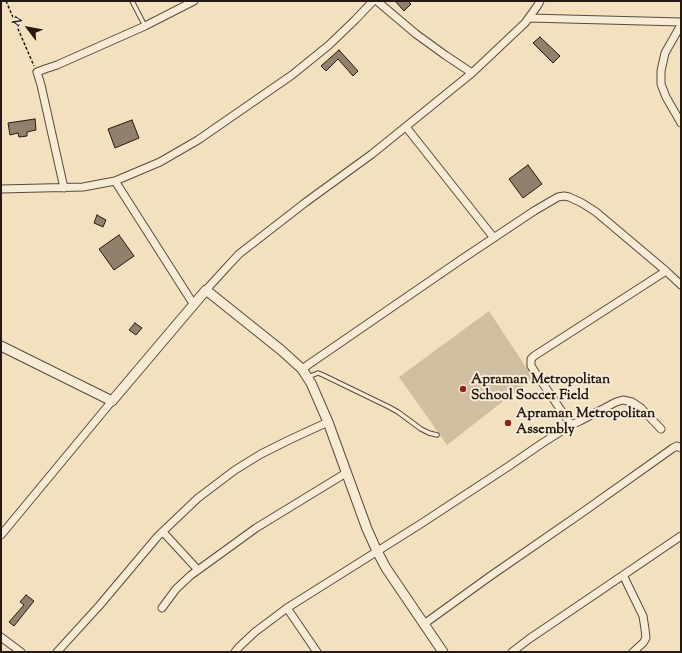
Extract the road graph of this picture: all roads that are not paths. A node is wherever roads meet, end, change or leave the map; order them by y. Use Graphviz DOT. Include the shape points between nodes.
graph roads {
  1 [pos="132,1"];
  2 [pos="194,1"];
  3 [pos="373,1"];
  4 [pos="377,1"];
  5 [pos="540,1"];
  6 [pos="529,18"];
  7 [pos="681,24"];
  8 [pos="145,26"];
  9 [pos="472,73"];
  10 [pos="681,123"];
  11 [pos="406,126"];
  12 [pos="116,181"];
  13 [pos="64,188"];
  14 [pos="1,189"];
  15 [pos="494,238"];
  16 [pos="666,271"];
  17 [pos="681,285"];
  18 [pos="206,290"];
  19 [pos="194,305"];
  20 [pos="1,346"];
  21 [pos="302,369"];
  22 [pos="308,377"];
  23 [pos="112,402"];
  24 [pos="328,422"];
  25 [pos="571,425"];
  26 [pos="661,429"];
  27 [pos="437,435"];
  28 [pos="681,448"];
  29 [pos="346,473"];
  30 [pos="3,528"];
  31 [pos="163,532"];
  32 [pos="1,535"];
  33 [pos="681,536"];
  34 [pos="377,551"];
  35 [pos="198,570"];
  36 [pos="624,575"];
  37 [pos="162,608"];
  38 [pos="287,608"];
  39 [pos="424,624"];
  40 [pos="1,637"];
  41 [pos="21,652"];
  42 [pos="57,652"];
  43 [pos="235,652"];
  44 [pos="317,652"];
  45 [pos="443,652"];
  46 [pos="512,652"];
  47 [pos="633,652"];
  1 -- 8 [label="lane"];
  2 -- 8 [label="street"];
  3 -- 12 [label="street" via="329,45 292,76 198,140 160,162"];
  4 -- 9 [label="street" via="416,34"];
  5 -- 6 [label="street"];
  6 -- 7 [label="street"];
  6 -- 9 [label="street"];
  7 -- 10 [label="street" via="665,52 661,84"];
  8 -- 13 [label="street" via="37,72"];
  9 -- 11 [label="street"];
  11 -- 15 [label="street"];
  11 -- 18 [label="street" via="239,254"];
  12 -- 13 [label="street"];
  12 -- 19 [label="street"];
  13 -- 14 [label="street"];
  15 -- 16 [label="street" via="534,211 564,196 596,212"];
  15 -- 21 [label="street"];
  16 -- 17 [label="street"];
  16 -- 25 [label="street" via="531,359 531,366"];
  18 -- 19 [label="street"];
  18 -- 21 [label="street"];
  19 -- 23 [label="street"];
  20 -- 23 [label="street"];
  21 -- 22 [label="street"];
  22 -- 24 [label="street"];
  22 -- 27 [label="lane" via="318,373 323,375 390,407 421,429"];
  23 -- 30 [label="street"];
  24 -- 29 [label="street"];
  24 -- 31 [label="street" via="261,454 235,470 198,498"];
  25 -- 26 [label="street" via="623,400 641,408"];
  25 -- 34 [label="street"];
  28 -- 39 [label="street" via="673,448"];
  29 -- 34 [label="street"];
  29 -- 35 [label="street" via="256,528"];
  30 -- 32 [label="street"];
  31 -- 35 [label="street"];
  31 -- 42 [label="street"];
  33 -- 36 [label="street"];
  34 -- 38 [label="street"];
  34 -- 39 [label="street"];
  35 -- 37 [label="street" via="176,589"];
  36 -- 46 [label="street"];
  36 -- 47 [label="street" via="646,628 646,638"];
  38 -- 43 [label="street" via="255,632"];
  38 -- 44 [label="street"];
  39 -- 45 [label="street"];
  40 -- 41 [label="street"];
}
